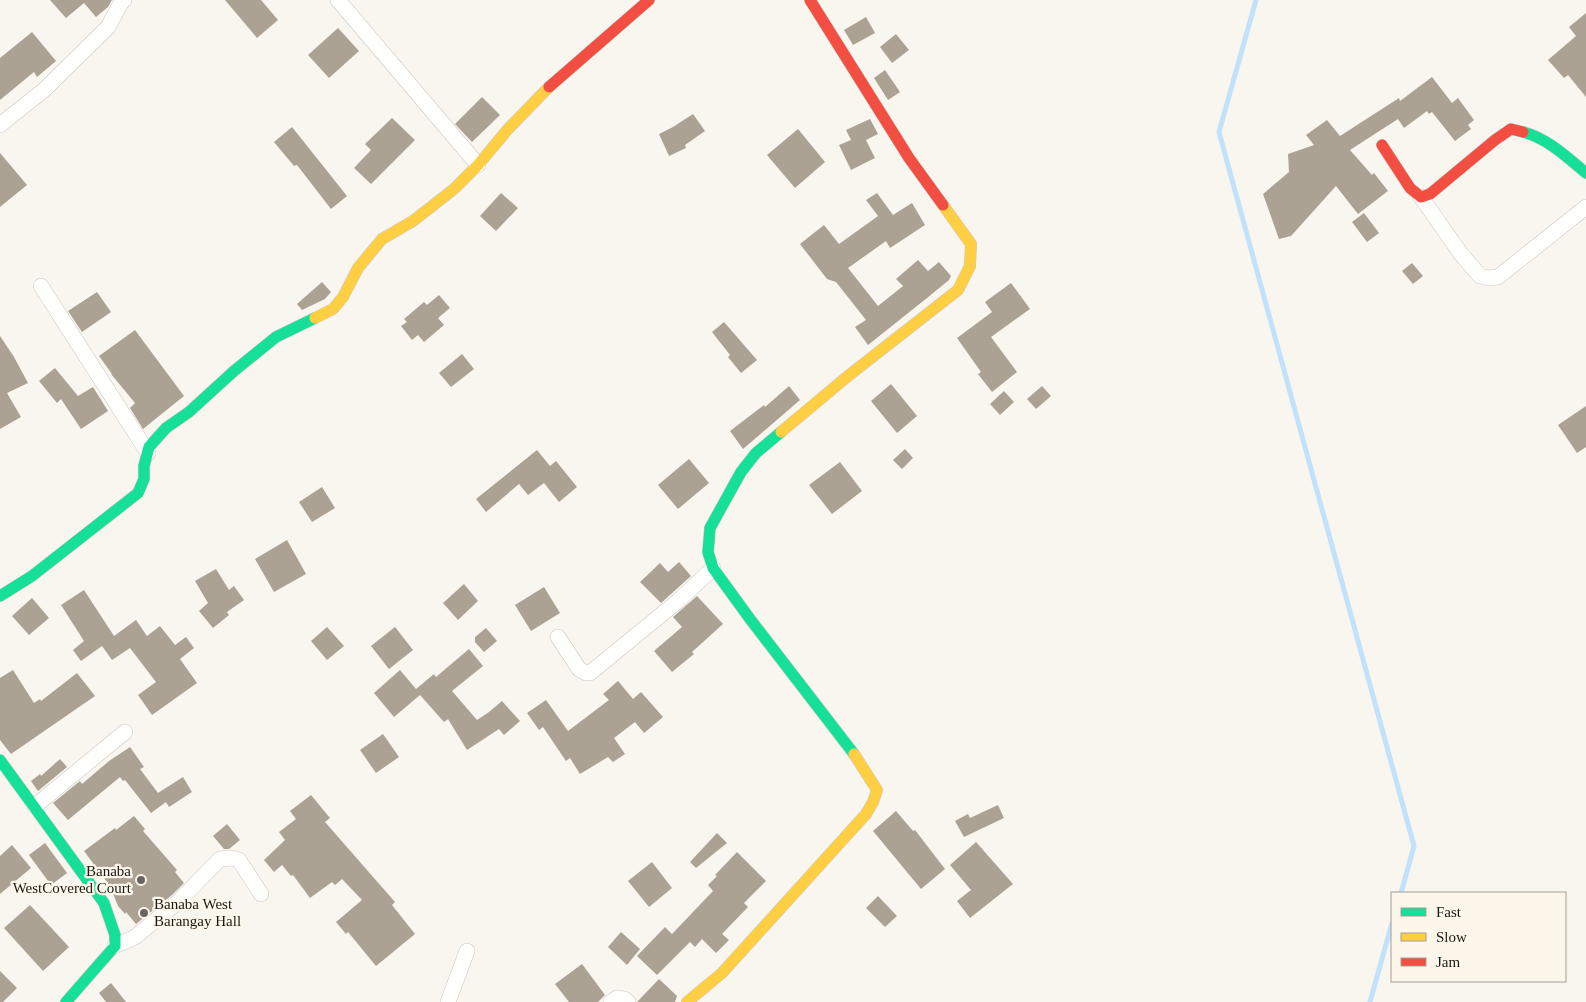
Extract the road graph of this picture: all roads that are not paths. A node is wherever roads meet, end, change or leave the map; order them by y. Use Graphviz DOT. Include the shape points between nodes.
graph roads {
  1 [pos="124,0"];
  2 [pos="338,0"];
  3 [pos="649,0"];
  4 [pos="810,0"];
  5 [pos="0,125"];
  6 [pos="1382,145"];
  7 [pos="478,165"];
  8 [pos="1586,174"];
  9 [pos="1421,197"];
  10 [pos="1586,207"];
  11 [pos="41,286"];
  12 [pos="148,452"];
  13 [pos="713,568"];
  14 [pos="0,596"];
  15 [pos="558,637"];
  16 [pos="124,732"];
  17 [pos="0,760"];
  18 [pos="35,806"];
  19 [pos="261,894"];
  20 [pos="115,946"];
  21 [pos="467,951"];
  22 [pos="66,1002"];
  23 [pos="448,1002"];
  24 [pos="611,1002"];
  25 [pos="628,1002"];
  26 [pos="687,1002"];
  1 -- 5 [label="street" via="108,27 44,90"];
  2 -- 7 [label="street"];
  3 -- 7 [label="street" via="557,79"];
  4 -- 13 [label="street" via="909,158 971,244 970,266 958,290 756,453 741,472 710,528 708,552"];
  6 -- 9 [label="street" via="1410,188"];
  7 -- 12 [label="street" via="414,221 382,240 358,268 333,309 276,337 166,428 149,446"];
  8 -- 9 [label="street" via="1554,147 1531,134 1511,129 1430,194"];
  9 -- 10 [label="street" via="1461,254 1480,276 1490,278 1498,277"];
  11 -- 12 [label="street"];
  12 -- 14 [label="street" via="141,486 128,502 32,576"];
  13 -- 15 [label="street" via="590,673 579,669"];
  13 -- 26 [label="street" via="877,790 866,814 722,973"];
  16 -- 18 [label="street"];
  17 -- 18 [label="street"];
  18 -- 20 [label="street" via="104,903 115,935"];
  19 -- 20 [label="street" via="239,860 220,859 171,908 135,937"];
  20 -- 22 [label="street"];
  21 -- 23 [label="street"];
  24 -- 25 [label="street" via="617,998"];
}
